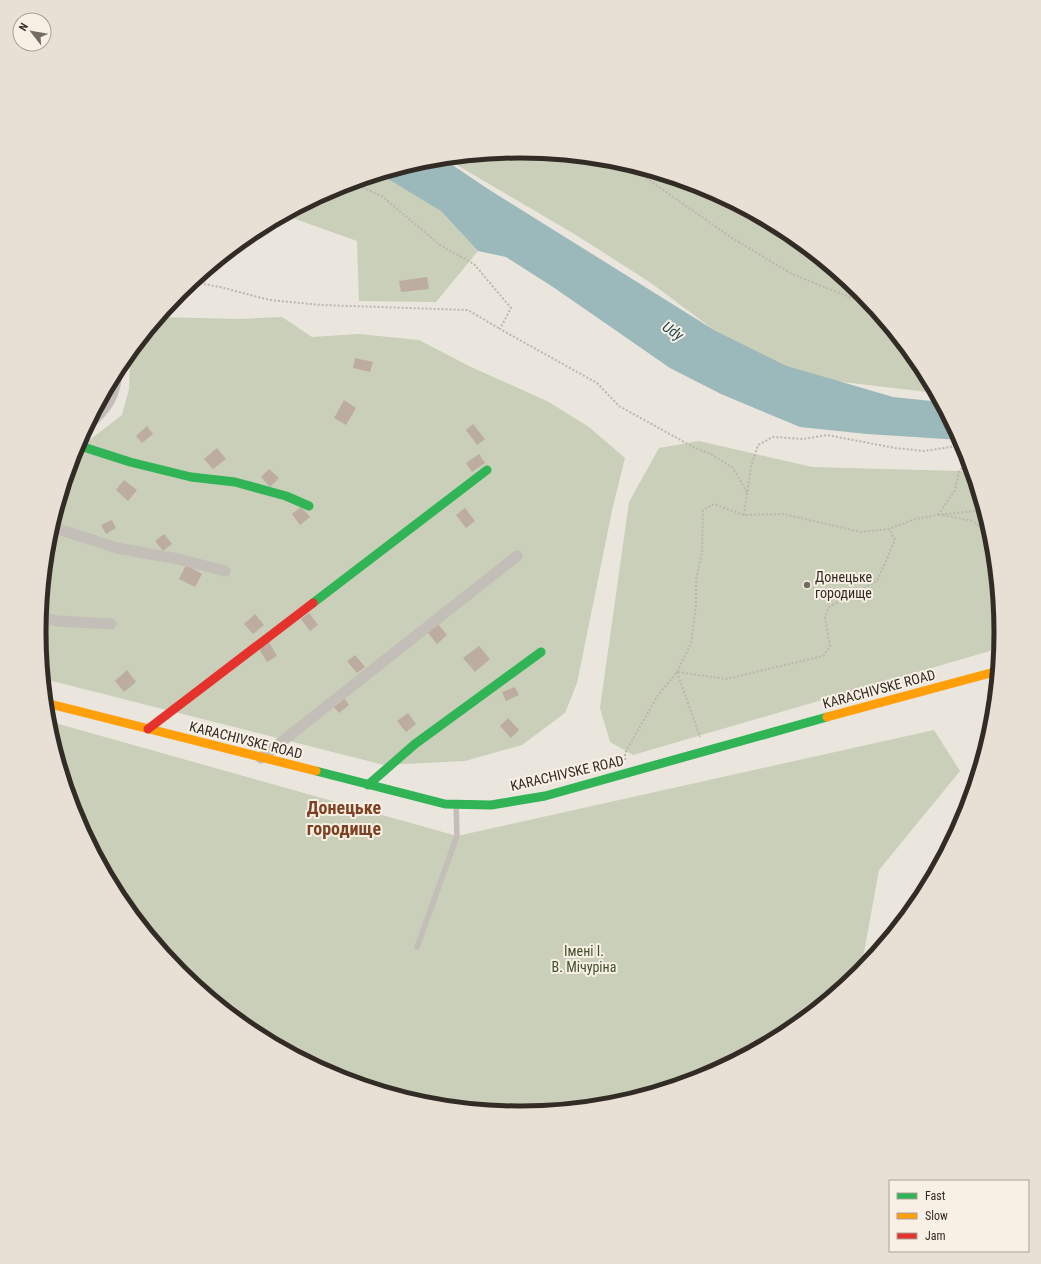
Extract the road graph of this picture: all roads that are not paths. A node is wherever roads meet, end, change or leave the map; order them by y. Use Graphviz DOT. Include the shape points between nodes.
graph roads {
  1 [pos="113,390"];
  2 [pos="98,416"];
  3 [pos="84,446"];
  4 [pos="487,470"];
  5 [pos="309,506"];
  6 [pos="57,529"];
  7 [pos="516,556"];
  8 [pos="225,572"];
  9 [pos="46,618"];
  10 [pos="111,624"];
  11 [pos="541,652"];
  12 [pos="993,672"];
  13 [pos="52,704"];
  14 [pos="148,729"];
  15 [pos="261,758"];
  16 [pos="368,785"];
  17 [pos="456,804"];
  18 [pos="417,947"];
  1 -- 2 [label="street" via="111,399"];
  3 -- 5 [label="main road" via="130,462 191,477 235,482 286,496"];
  4 -- 14 [label="main road"];
  6 -- 8 [label="street" via="117,548 178,559"];
  7 -- 15 [label="street"];
  9 -- 10 [label="street"];
  11 -- 16 [label="main road" via="415,744"];
  12 -- 17 [label="main road, KARACHIVSKE ROAD" via="704,750 545,796 490,804"];
  13 -- 14 [label="main road, KARACHIVSKE ROAD"];
  14 -- 15 [label="main road, KARACHIVSKE ROAD"];
  15 -- 16 [label="main road, KARACHIVSKE ROAD"];
  16 -- 17 [label="main road, KARACHIVSKE ROAD" via="445,804"];
  17 -- 18 [label="lane" via="457,836"];
}
